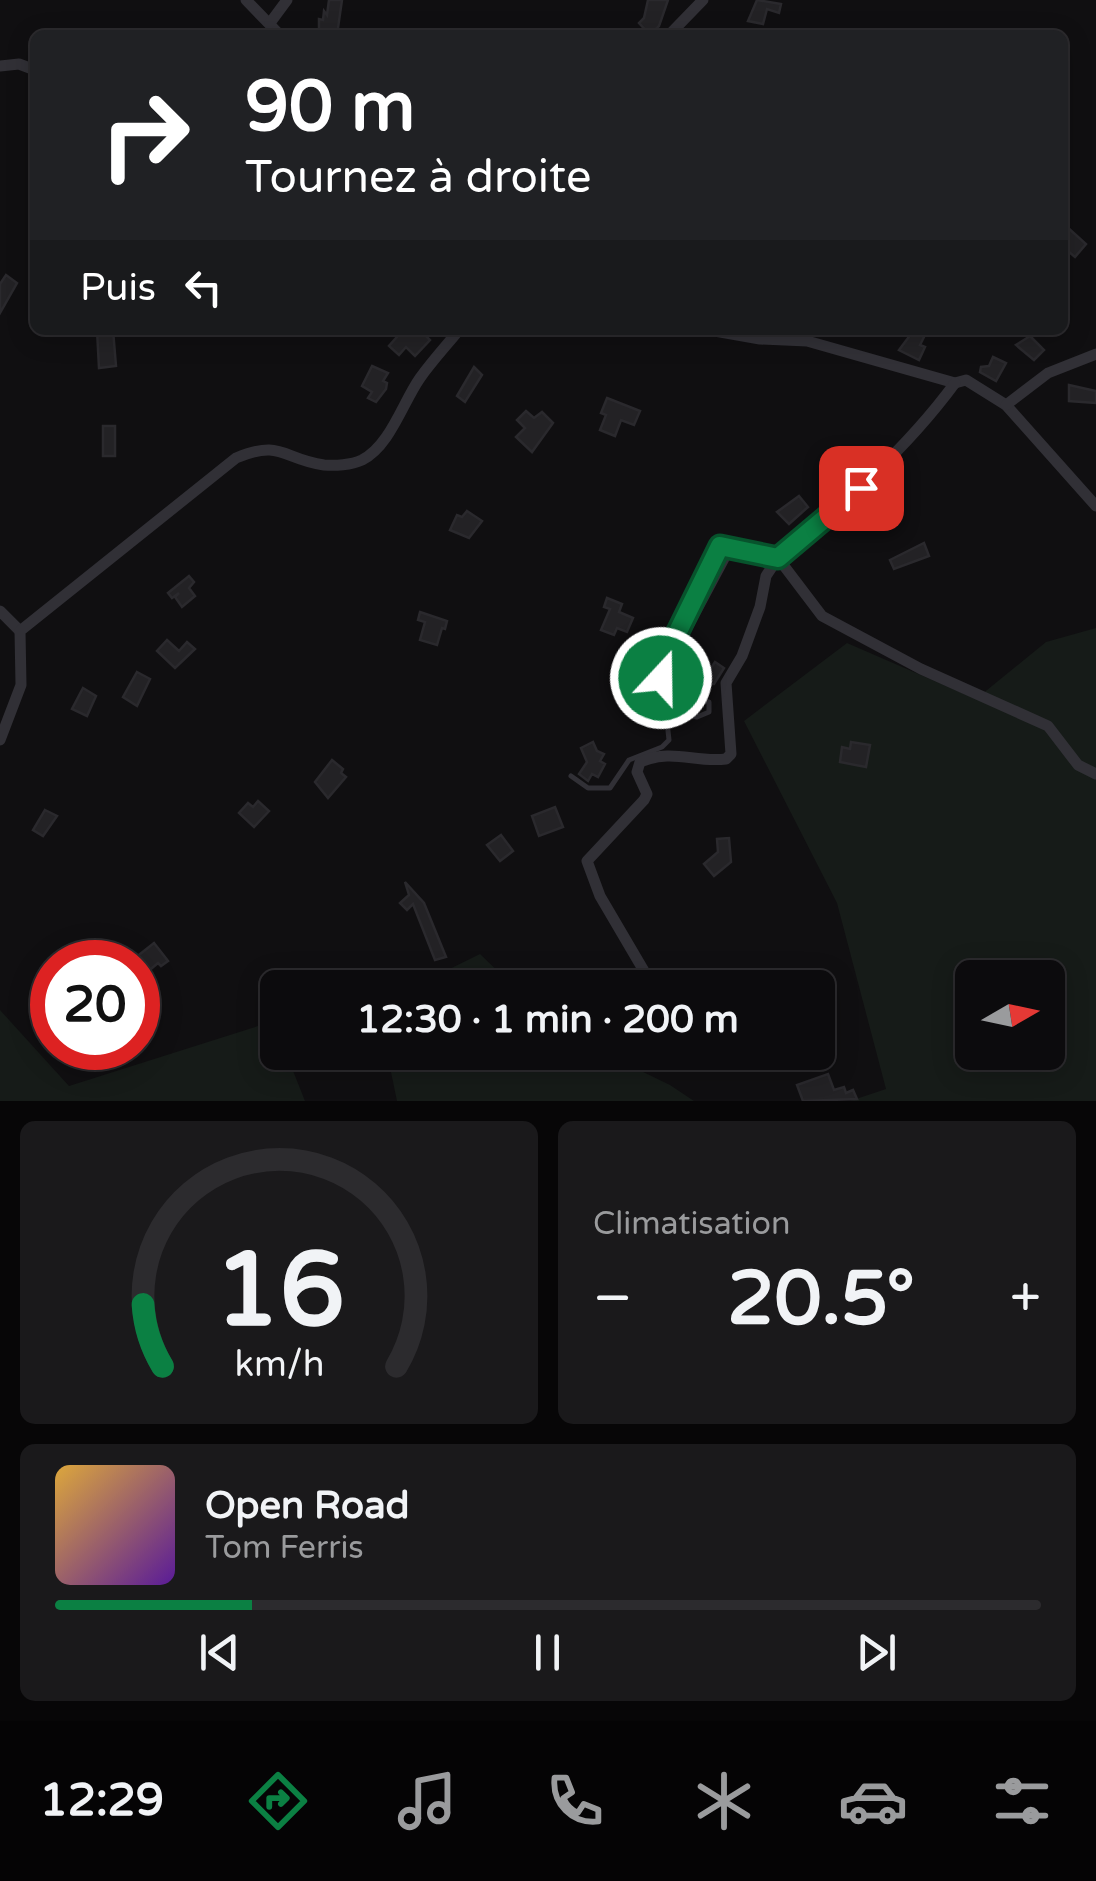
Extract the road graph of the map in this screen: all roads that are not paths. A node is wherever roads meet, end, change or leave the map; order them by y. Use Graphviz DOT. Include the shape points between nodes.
graph roads {
  1 [pos="246,0"];
  2 [pos="287,0"];
  3 [pos="704,0"];
  4 [pos="270,24"];
  5 [pos="275,30"];
  6 [pos="674,30"];
  7 [pos="0,66"];
  8 [pos="30,68"];
  9 [pos="455,335"];
  10 [pos="737,335"];
  11 [pos="1096,354"];
  12 [pos="955,382"];
  13 [pos="1006,405"];
  14 [pos="1096,506"];
  15 [pos="733,548"];
  16 [pos="778,558"];
  17 [pos="0,610"];
  18 [pos="20,631"];
  19 [pos="688,703"];
  20 [pos="0,740"];
  21 [pos="1096,774"];
  22 [pos="571,776"];
  23 [pos="643,970"];
  1 -- 4 [label="street"];
  2 -- 4 [label="street"];
  3 -- 6 [label="street"];
  4 -- 5 [label="street"];
  7 -- 8 [label="street"];
  9 -- 18 [label="street" via="362,460 335,466 260,448 236,458"];
  10 -- 12 [label="street" via="807,341"];
  11 -- 13 [label="street" via="1048,372"];
  12 -- 13 [label="street" via="966,380"];
  12 -- 16 [label="street" via="912,438"];
  13 -- 14 [label="street"];
  15 -- 16 [label="lane"];
  15 -- 19 [label="lane" via="670,666 673,692"];
  15 -- 22 [label="lane" via="720,546 662,664 670,740 629,760 610,788 588,788"];
  16 -- 21 [label="street" via="822,616 1048,726 1078,764"];
  16 -- 23 [label="street" via="726,683 731,754 726,760 666,755 640,762 637,772 647,794 587,861"];
  17 -- 18 [label="street"];
  18 -- 20 [label="street" via="21,686"];
  19 -- 19 [label="lane" via="690,715 709,712 710,702"];
}
